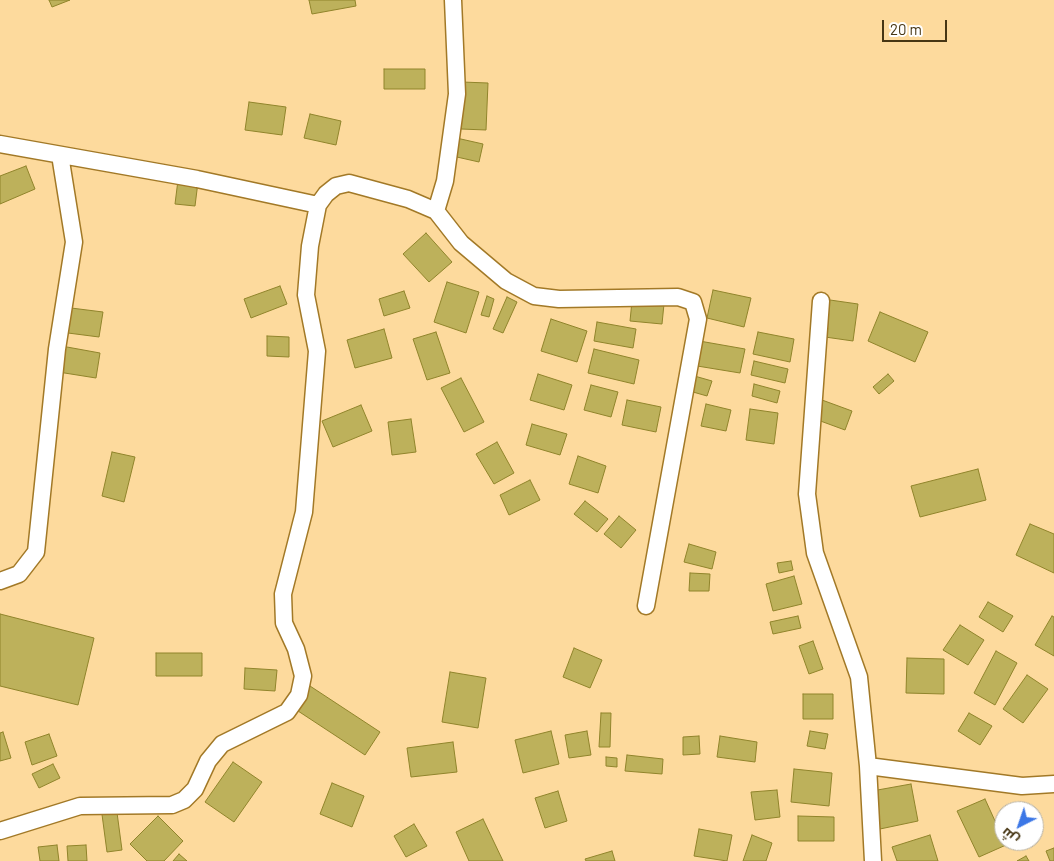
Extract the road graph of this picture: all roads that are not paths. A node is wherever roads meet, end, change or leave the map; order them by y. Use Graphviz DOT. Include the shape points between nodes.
graph roads {
  1 [pos="453,0"];
  2 [pos="1,145"];
  3 [pos="60,155"];
  4 [pos="318,205"];
  5 [pos="436,211"];
  6 [pos="821,301"];
  7 [pos="0,581"];
  8 [pos="646,606"];
  9 [pos="868,766"];
  10 [pos="1054,784"];
  11 [pos="0,831"];
  12 [pos="872,861"];
  1 -- 5 [label="street" via="457,94 445,181"];
  2 -- 3 [label="street"];
  3 -- 4 [label="street"];
  3 -- 7 [label="street" via="74,242 57,348 36,552 18,574"];
  4 -- 5 [label="street" via="336,186 349,183 408,199"];
  4 -- 11 [label="street" via="310,246 306,295 318,351 304,512 283,594 284,623 296,649 303,676 299,695 287,712 222,744 208,761 194,790 184,800 172,805 80,806"];
  5 -- 8 [label="street" via="461,243 506,281 534,296 559,299 678,297 693,302 698,319"];
  6 -- 9 [label="street" via="807,494 815,553 859,677"];
  9 -- 10 [label="street" via="1013,785"];
  9 -- 12 [label="street"];
}
